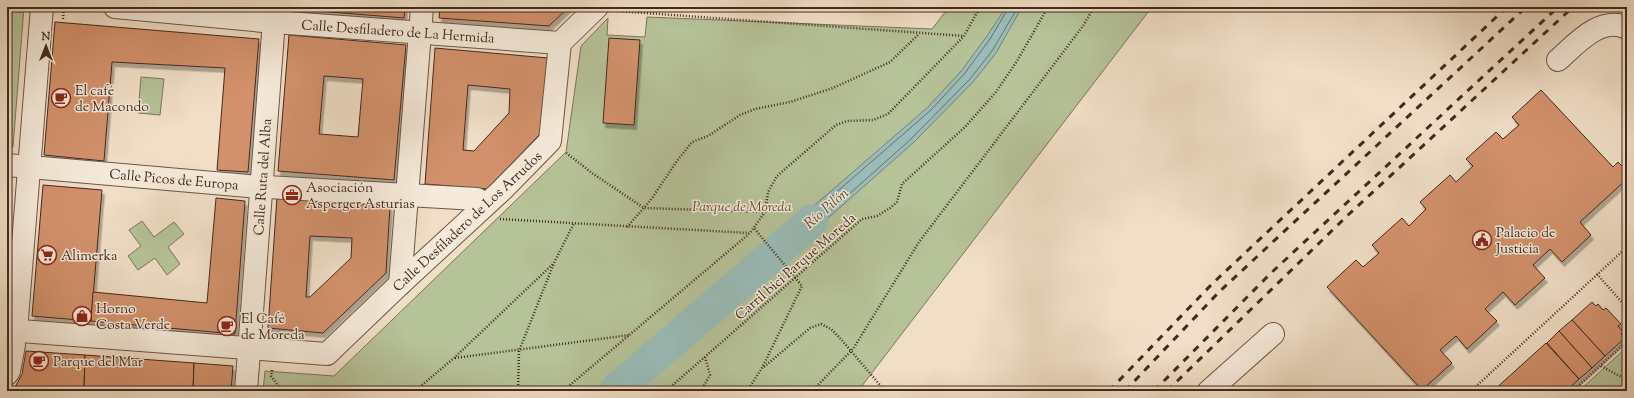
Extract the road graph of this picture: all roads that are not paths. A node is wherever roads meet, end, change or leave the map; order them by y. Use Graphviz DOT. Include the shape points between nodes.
graph roads {
  1 [pos="42,7"];
  2 [pos="115,7"];
  3 [pos="604,9"];
  4 [pos="274,15"];
  5 [pos="1627,28"];
  6 [pos="560,43"];
  7 [pos="419,44"];
  8 [pos="1558,60"];
  9 [pos="7,165"];
  10 [pos="29,167"];
  11 [pos="262,186"];
  12 [pos="407,194"];
  13 [pos="485,204"];
  14 [pos="400,284"];
  15 [pos="1274,334"];
  16 [pos="12,335"];
  17 [pos="249,348"];
  18 [pos="7,374"];
  19 [pos="246,391"];
  20 [pos="1209,391"];
  1 -- 10 [label="street"];
  2 -- 4 [label="street, Calle Desfiladero de La Hermida"];
  3 -- 6 [label="street"];
  4 -- 6 [label="street, Calle Desfiladero de La Hermida"];
  4 -- 11 [label="street, Calle Ruta del Alba"];
  5 -- 8 [label="street" via="1620,24 1604,25"];
  6 -- 13 [label="street, Calle Desfiladero de Los Arrudos" via="550,141"];
  7 -- 12 [label="street"];
  9 -- 10 [label="street, Calle Picos de Europa"];
  10 -- 11 [label="street, Calle Picos de Europa"];
  10 -- 16 [label="street"];
  11 -- 12 [label="street, Calle Picos de Europa"];
  11 -- 17 [label="street, Calle Ruta del Alba"];
  12 -- 13 [label="street, Calle Picos de Europa" via="477,199"];
  12 -- 14 [label="street"];
  13 -- 14 [label="street, Calle Desfiladero de Los Arrudos"];
  14 -- 17 [label="street, Calle Desfiladero de Los Arrudos" via="327,354"];
  15 -- 20 [label="street"];
  16 -- 17 [label="street"];
  16 -- 18 [label="street" via="10,371"];
  17 -- 19 [label="street, Calle Ruta del Alba"];
}
